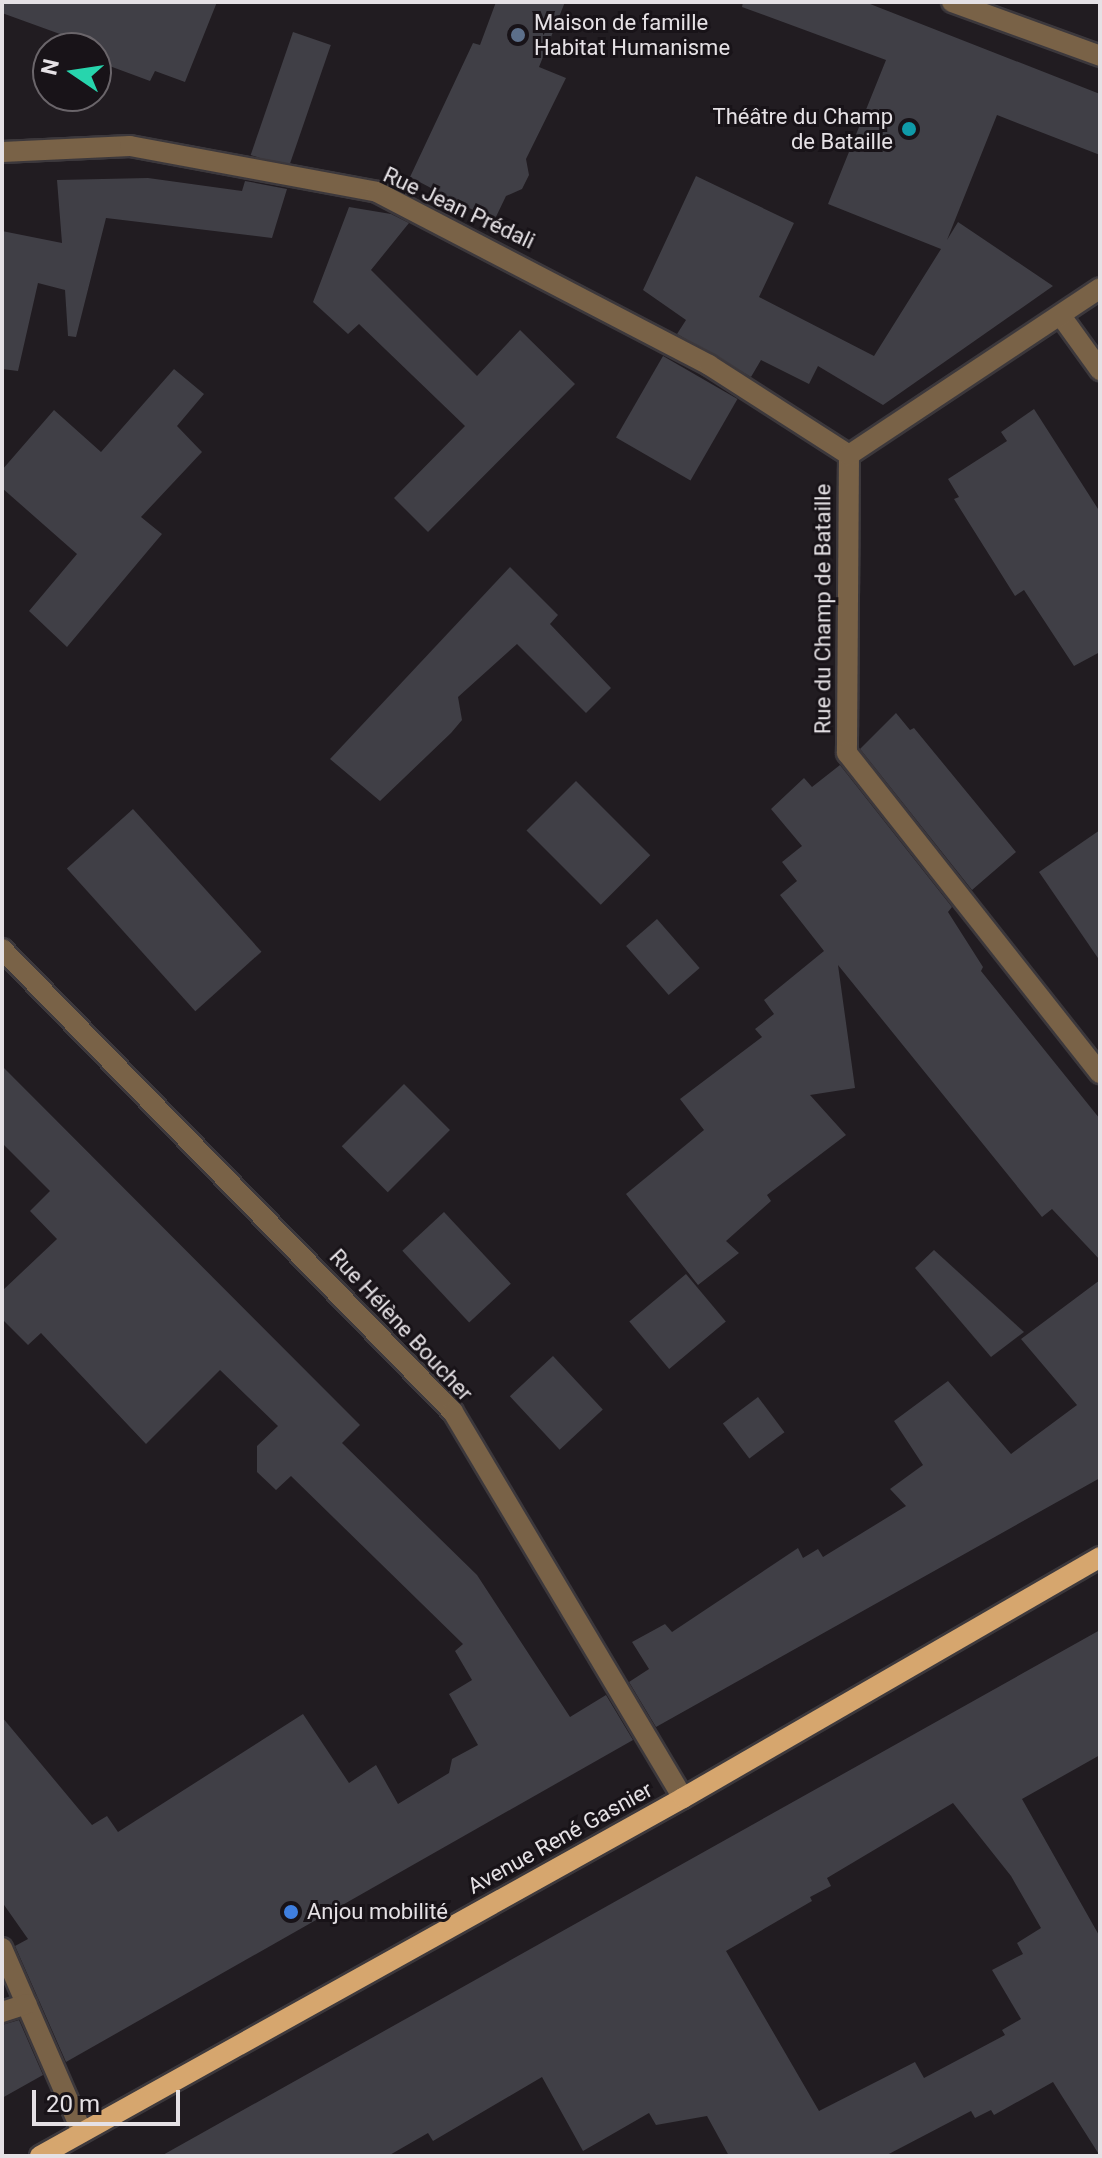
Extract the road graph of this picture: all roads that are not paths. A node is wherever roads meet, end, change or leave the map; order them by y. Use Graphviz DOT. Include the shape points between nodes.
graph roads {
  1 [pos="952,2"];
  2 [pos="1100,56"];
  3 [pos="2,152"];
  4 [pos="1100,288"];
  5 [pos="1061,316"];
  6 [pos="1100,370"];
  7 [pos="849,455"];
  8 [pos="2,949"];
  9 [pos="1100,1073"];
  10 [pos="1100,1557"];
  11 [pos="683,1798"];
  12 [pos="2,1948"];
  13 [pos="27,2004"];
  14 [pos="2,2012"];
  15 [pos="82,2132"];
  16 [pos="40,2156"];
  1 -- 2 [label="street"];
  3 -- 7 [label="street, Rue Jean Prédali" via="130,146 377,192 709,365"];
  4 -- 5 [label="street, Rue du Champ de Bataille"];
  5 -- 6 [label="street"];
  5 -- 7 [label="street, Rue du Champ de Bataille"];
  7 -- 9 [label="street, Rue du Champ de Bataille" via="847,753"];
  8 -- 11 [label="street, Rue Hélène Boucher" via="453,1412"];
  10 -- 11 [label="main road, Avenue René Gasnier"];
  11 -- 15 [label="main road, Avenue René Gasnier"];
  12 -- 13 [label="street"];
  13 -- 14 [label="street"];
  13 -- 15 [label="street"];
  15 -- 16 [label="main road, Avenue René Gasnier"];
}
